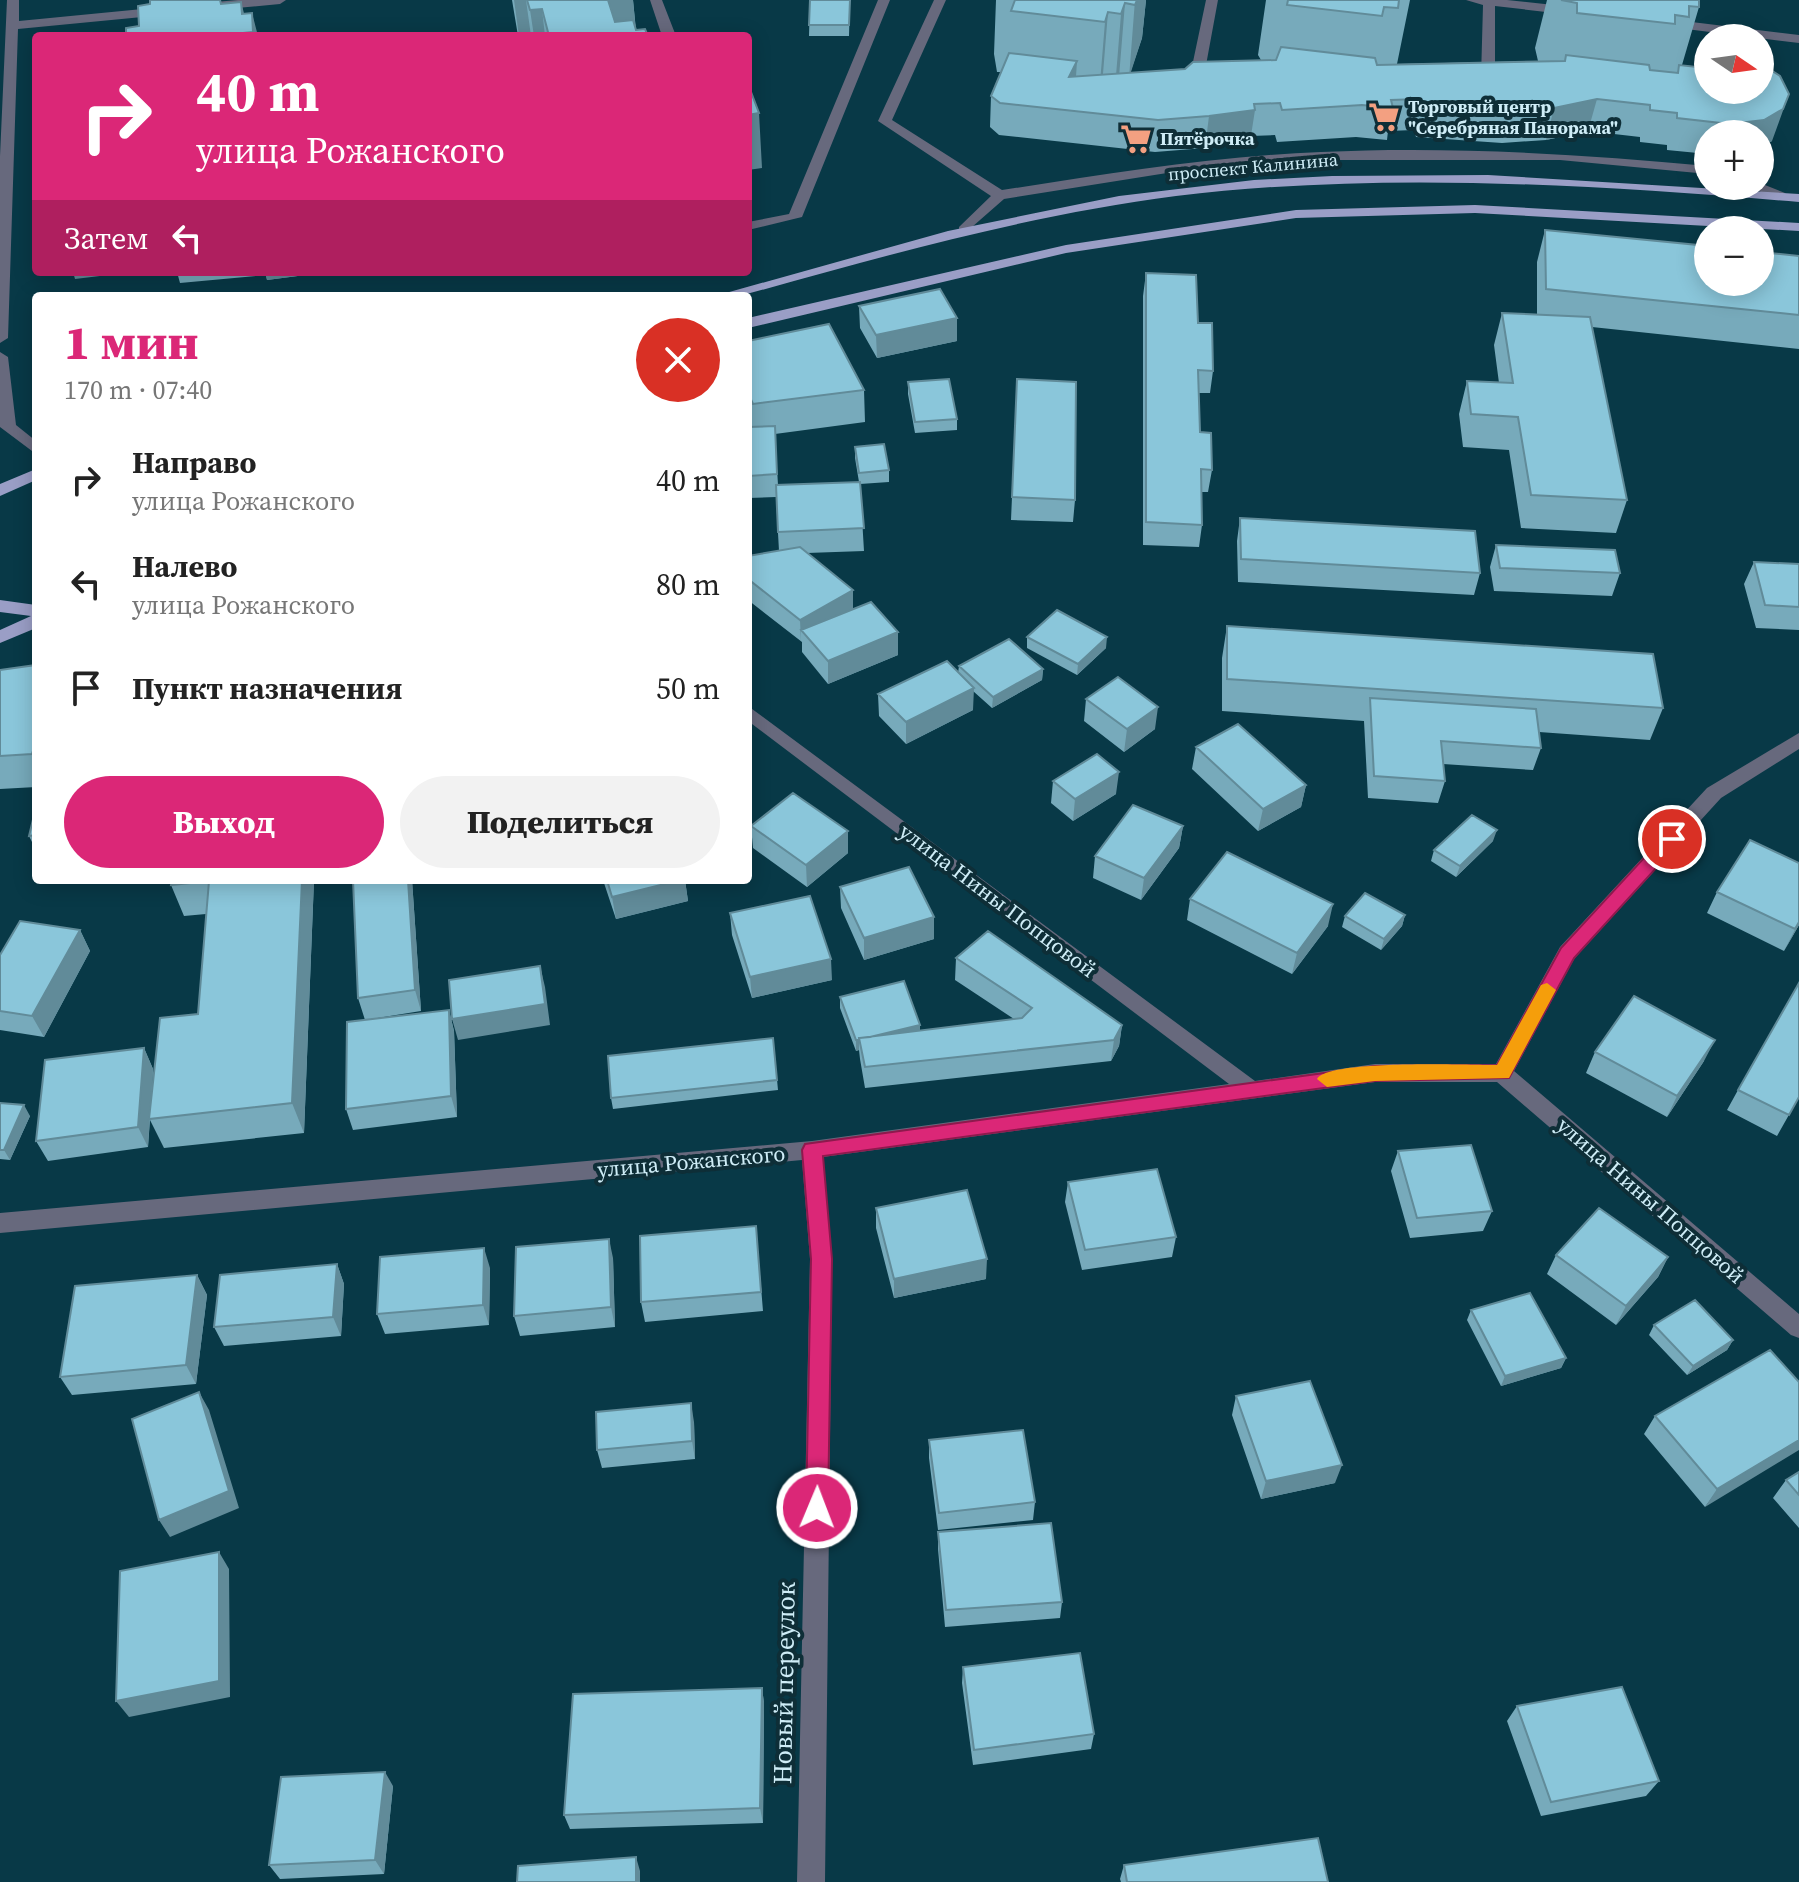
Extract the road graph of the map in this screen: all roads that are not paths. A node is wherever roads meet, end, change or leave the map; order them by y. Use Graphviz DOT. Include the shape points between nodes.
graph roads {
  1 [pos="13,0"];
  2 [pos="280,0"];
  3 [pos="656,0"];
  4 [pos="884,0"];
  5 [pos="940,0"];
  6 [pos="1212,0"];
  7 [pos="1472,0"];
  8 [pos="1489,2"];
  9 [pos="201,8"];
  10 [pos="185,9"];
  11 [pos="1594,14"];
  12 [pos="1657,21"];
  13 [pos="12,26"];
  14 [pos="668,32"];
  15 [pos="1799,39"];
  16 [pos="1197,76"];
  17 [pos="1488,78"];
  18 [pos="1694,169"];
  19 [pos="1774,194"];
  20 [pos="1000,195"];
  21 [pos="1780,196"];
  22 [pos="1799,198"];
  23 [pos="752,225"];
  24 [pos="1799,227"];
  25 [pos="964,230"];
  26 [pos="738,292"];
  27 [pos="752,322"];
  28 [pos="0,338"];
  29 [pos="0,357"];
  30 [pos="4,433"];
  31 [pos="32,447"];
  32 [pos="32,476"];
  33 [pos="0,491"];
  34 [pos="0,606"];
  35 [pos="32,610"];
  36 [pos="32,623"];
  37 [pos="0,637"];
  38 [pos="752,715"];
  39 [pos="1799,740"];
  40 [pos="1502,1073"];
  41 [pos="1249,1088"];
  42 [pos="812,1150"];
  43 [pos="0,1223"];
  44 [pos="1799,1328"];
  45 [pos="811,1882"];
  1 -- 13 [label="street"];
  2 -- 9 [label="street"];
  3 -- 14 [label="street"];
  4 -- 23 [label="street" via="795,217"];
  5 -- 20 [label="street" via="885,121"];
  6 -- 16 [label="street"];
  7 -- 8 [label="street"];
  8 -- 11 [label="street"];
  8 -- 17 [label="street"];
  10 -- 13 [label="street"];
  12 -- 15 [label="street"];
  13 -- 28 [label="street"];
  18 -- 20 [label="street" via="1560,156 1321,156 1167,169"];
  19 -- 21 [label="street"];
  20 -- 25 [label="street"];
  21 -- 22 [label="main road, проспект Калинина"];
  21 -- 25 [label="main road, проспект Калинина" via="1444,177 1319,179 1175,193"];
  24 -- 27 [label="main road" via="1475,209 1296,214 1066,249"];
  25 -- 26 [label="main road, проспект Калинина"];
  29 -- 30 [label="street"];
  30 -- 31 [label="street"];
  32 -- 33 [label="main road"];
  34 -- 35 [label="main road"];
  36 -- 37 [label="main road"];
  38 -- 41 [label="street, улица Нины Попцовой"];
  39 -- 40 [label="street" via="1714,793 1567,953"];
  40 -- 41 [label="street, улица Рожанского" via="1375,1073"];
  40 -- 44 [label="street, улица Нины Попцовой"];
  41 -- 42 [label="street, улица Рожанского"];
  42 -- 43 [label="street, улица Рожанского"];
  42 -- 45 [label="street, Новый переулок" via="821,1259"];
}
